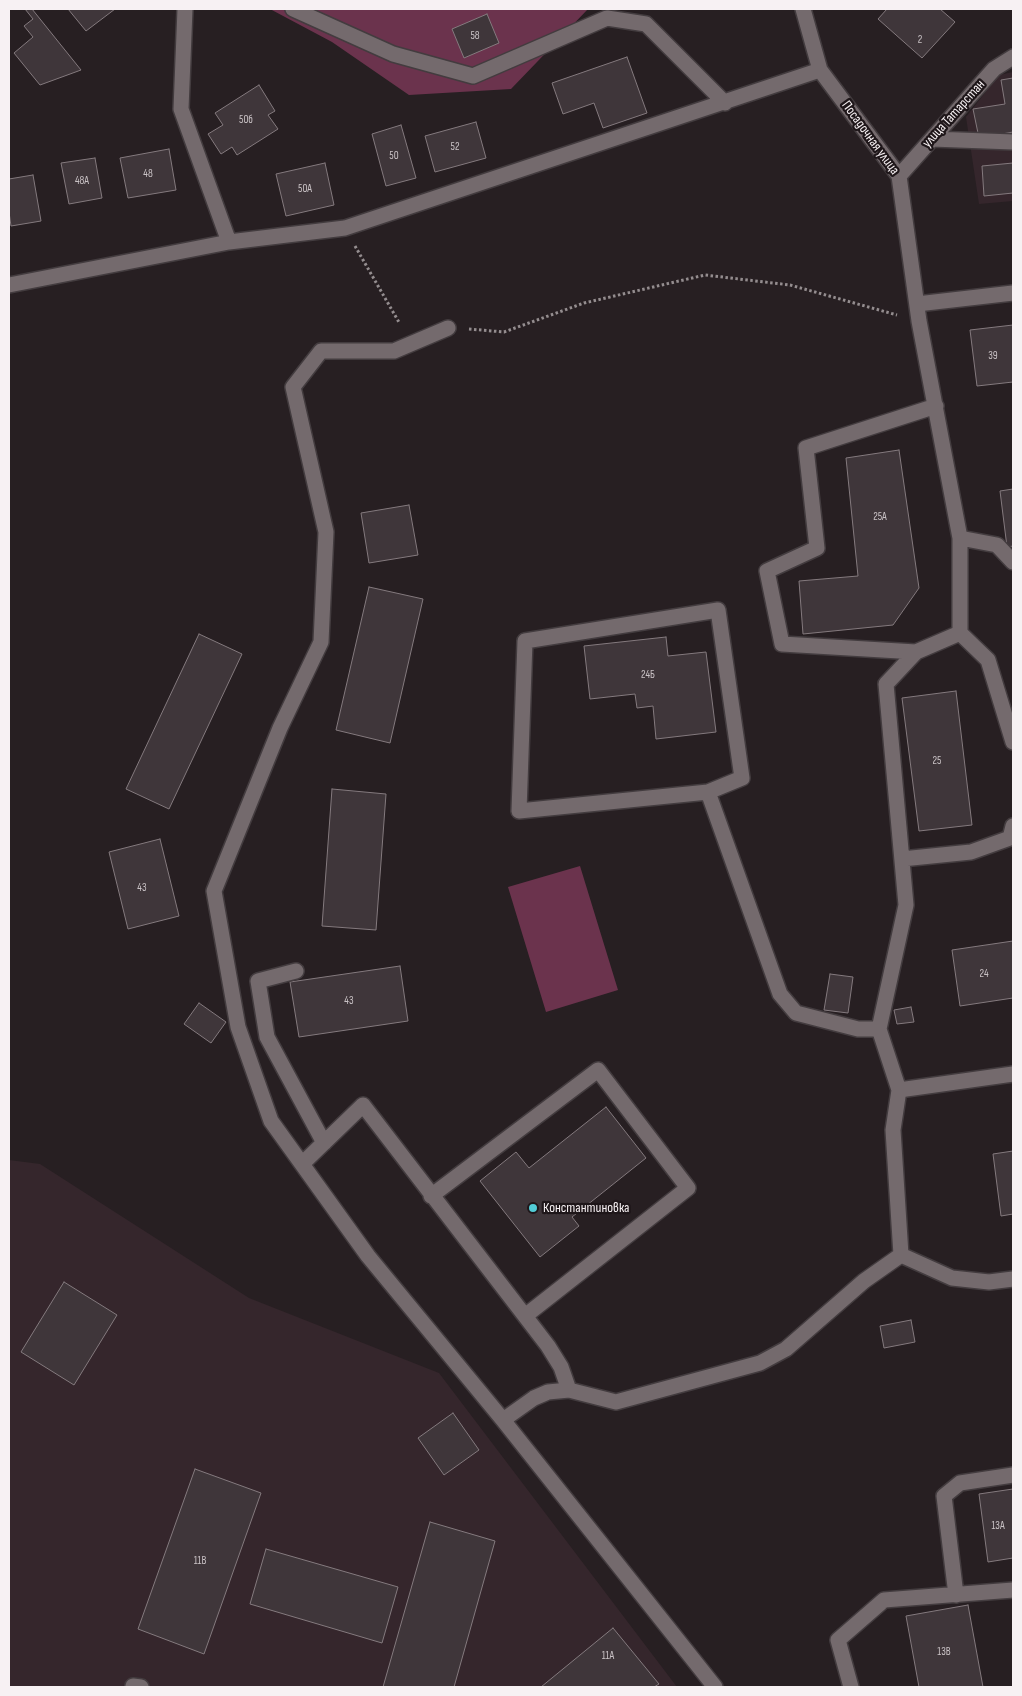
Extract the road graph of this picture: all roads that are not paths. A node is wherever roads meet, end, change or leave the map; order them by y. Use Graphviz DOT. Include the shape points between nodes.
graph roads {
  1 [pos="185,9"];
  2 [pos="293,9"];
  3 [pos="803,9"];
  4 [pos="1013,57"];
  5 [pos="820,70"];
  6 [pos="726,103"];
  7 [pos="932,138"];
  8 [pos="1013,142"];
  9 [pos="899,176"];
  10 [pos="229,242"];
  11 [pos="9,285"];
  12 [pos="1013,293"];
  13 [pos="917,304"];
  14 [pos="448,328"];
  15 [pos="936,406"];
  16 [pos="960,538"];
  17 [pos="1013,562"];
  18 [pos="960,633"];
  19 [pos="916,652"];
  20 [pos="1013,742"];
  21 [pos="708,792"];
  22 [pos="1013,826"];
  23 [pos="902,859"];
  24 [pos="296,971"];
  25 [pos="879,1029"];
  26 [pos="1013,1074"];
  27 [pos="899,1090"];
  28 [pos="324,1143"];
  29 [pos="302,1164"];
  30 [pos="431,1196"];
  31 [pos="901,1256"];
  32 [pos="1013,1279"];
  33 [pos="525,1316"];
  34 [pos="569,1390"];
  35 [pos="503,1420"];
  36 [pos="1013,1475"];
  37 [pos="1013,1590"];
  38 [pos="956,1595"];
  39 [pos="715,1687"];
  40 [pos="851,1687"];
  1 -- 10 [label="street" via="181,110"];
  2 -- 6 [label="street" via="393,54 473,76 607,18 646,24"];
  3 -- 5 [label="street, Посадочная улица"];
  4 -- 7 [label="street, улица Татарстан" via="994,69"];
  5 -- 6 [label="street"];
  5 -- 9 [label="street, Посадочная улица"];
  6 -- 10 [label="street" via="345,228"];
  7 -- 8 [label="street"];
  7 -- 9 [label="street, улица Татарстан"];
  9 -- 13 [label="street, Посадочная улица"];
  10 -- 11 [label="street"];
  12 -- 13 [label="street"];
  13 -- 15 [label="street, Посадочная улица"];
  14 -- 29 [label="street" via="394,350 321,351 293,387 326,532 321,642 280,728 214,891 238,1027 271,1121"];
  15 -- 16 [label="street, Посадочная улица"];
  15 -- 19 [label="street" via="806,448 818,548 768,572 782,644"];
  16 -- 17 [label="street" via="997,545"];
  16 -- 18 [label="street, Посадочная улица"];
  18 -- 19 [label="street"];
  18 -- 20 [label="street" via="988,660"];
  19 -- 23 [label="street" via="886,684"];
  21 -- 21 [label="street" via="519,811 525,641 718,610 742,778"];
  21 -- 25 [label="street" via="780,994 796,1013 858,1029"];
  22 -- 23 [label="street" via="1010,838 971,852"];
  23 -- 25 [label="street" via="906,905"];
  24 -- 28 [label="street" via="258,981 262,1009 267,1037"];
  25 -- 27 [label="street"];
  26 -- 27 [label="street"];
  27 -- 31 [label="street" via="893,1130"];
  28 -- 29 [label="street"];
  28 -- 30 [label="street" via="363,1105"];
  29 -- 35 [label="street" via="368,1256"];
  30 -- 33 [label="street"];
  30 -- 33 [label="street" via="598,1070 688,1188"];
  31 -- 32 [label="street" via="952,1278 989,1282"];
  31 -- 34 [label="street" via="864,1281 786,1349 760,1363 616,1402"];
  33 -- 34 [label="street" via="561,1367"];
  34 -- 35 [label="street" via="548,1392 534,1398"];
  35 -- 39 [label="street"];
  36 -- 38 [label="street" via="960,1483 944,1496"];
  37 -- 38 [label="street"];
  38 -- 40 [label="street" via="884,1600 838,1640"];
}
